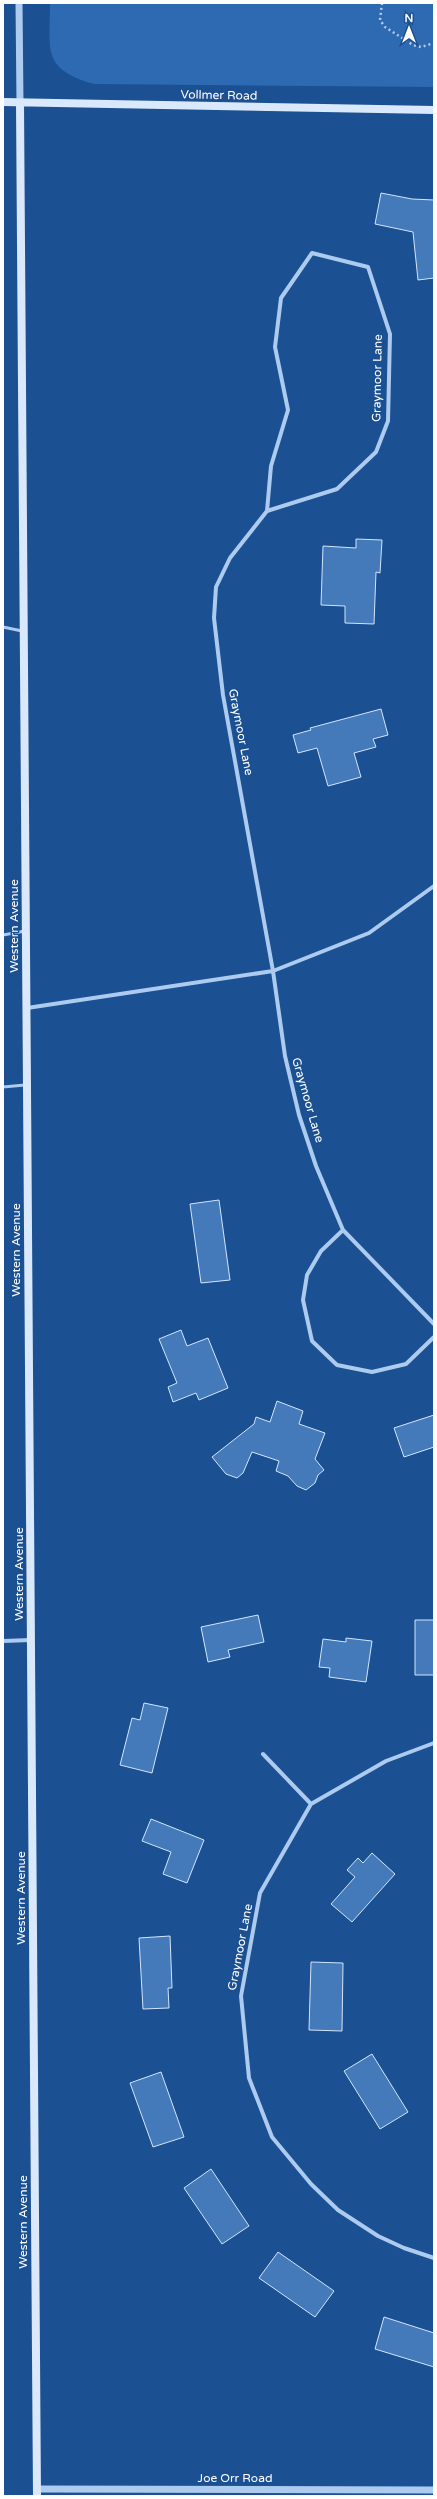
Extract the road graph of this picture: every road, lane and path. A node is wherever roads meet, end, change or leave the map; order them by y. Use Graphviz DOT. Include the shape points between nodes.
graph roads {
  1 [pos="19,3"];
  2 [pos="382,3"];
  3 [pos="434,44"];
  4 [pos="3,102"];
  5 [pos="20,104"];
  6 [pos="434,110"];
  7 [pos="267,511"];
  8 [pos="3,628"];
  9 [pos="24,631"];
  10 [pos="434,886"];
  11 [pos="26,931"];
  12 [pos="3,935"];
  13 [pos="273,970"];
  14 [pos="26,1008"];
  15 [pos="27,1085"];
  16 [pos="3,1087"];
  17 [pos="343,1230"];
  18 [pos="434,1324"];
  19 [pos="434,1337"];
  20 [pos="31,1640"];
  21 [pos="3,1641"];
  22 [pos="434,1743"];
  23 [pos="263,1754"];
  24 [pos="311,1804"];
  25 [pos="434,2258"];
  26 [pos="434,2490"];
  27 [pos="135,2492"];
  28 [pos="37,2493"];
  29 [pos="346,2493"];
  1 -- 5 [label="street, Western Avenue"];
  2 -- 3 [label="path" via="380,20 384,27 412,45 421,47"];
  4 -- 5 [label="main road, Vollmer Road"];
  5 -- 6 [label="main road, Vollmer Road"];
  5 -- 9 [label="main road, Western Avenue"];
  7 -- 7 [label="street, Graymoor Lane" via="337,489 376,452 388,421 390,334 368,267 312,253 281,298 275,347 288,410 271,466"];
  7 -- 13 [label="street, Graymoor Lane" via="230,558 216,587 214,618 223,695"];
  8 -- 9 [label="lane"];
  9 -- 11 [label="main road, Western Avenue"];
  10 -- 13 [label="street" via="369,933"];
  11 -- 12 [label="lane"];
  11 -- 14 [label="main road, Western Avenue"];
  13 -- 14 [label="street"];
  13 -- 17 [label="street, Graymoor Lane" via="285,1056 300,1115 319,1176"];
  14 -- 15 [label="main road, Western Avenue"];
  15 -- 16 [label="lane"];
  15 -- 20 [label="main road, Western Avenue"];
  17 -- 18 [label="street, Graymoor Lane"];
  17 -- 19 [label="street" via="321,1251 307,1275 303,1300 312,1341 337,1365 372,1372 406,1364"];
  20 -- 21 [label="street"];
  20 -- 28 [label="main road, Western Avenue"];
  22 -- 24 [label="street" via="386,1761"];
  23 -- 24 [label="street"];
  24 -- 25 [label="street, Graymoor Lane" via="260,1894 241,1996 249,2078 272,2137 311,2184 338,2210 378,2236"];
  26 -- 29 [label="street, Joe Orr Road"];
  27 -- 28 [label="street, Joe Orr Road"];
  27 -- 29 [label="street, Joe Orr Road"];
}
